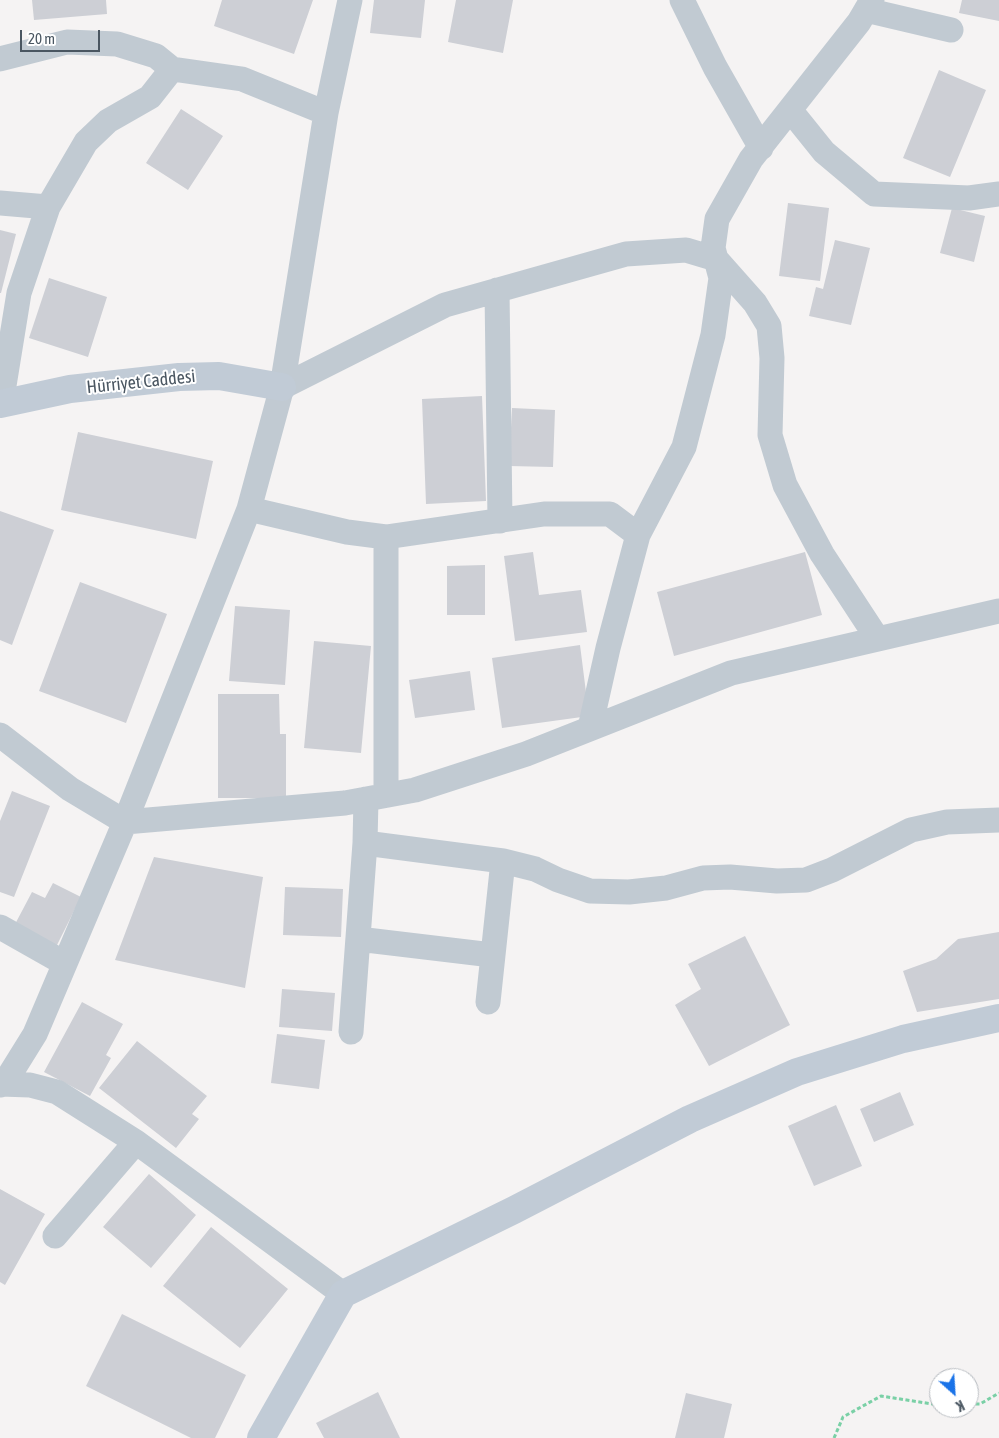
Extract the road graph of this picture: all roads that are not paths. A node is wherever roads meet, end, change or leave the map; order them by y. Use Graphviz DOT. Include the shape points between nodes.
graph roads {
  1 [pos="350,0"];
  2 [pos="682,0"];
  3 [pos="869,5"];
  4 [pos="951,30"];
  5 [pos="0,58"];
  6 [pos="172,69"];
  7 [pos="791,111"];
  8 [pos="326,114"];
  9 [pos="761,148"];
  10 [pos="999,194"];
  11 [pos="0,203"];
  12 [pos="48,207"];
  13 [pos="716,259"];
  14 [pos="497,290"];
  15 [pos="282,387"];
  16 [pos="0,404"];
  17 [pos="249,509"];
  18 [pos="500,521"];
  19 [pos="638,535"];
  20 [pos="386,537"];
  21 [pos="999,611"];
  22 [pos="877,638"];
  23 [pos="590,728"];
  24 [pos="0,735"];
  25 [pos="376,797"];
  26 [pos="999,820"];
  27 [pos="125,822"];
  28 [pos="366,843"];
  29 [pos="503,861"];
  30 [pos="0,927"];
  31 [pos="358,940"];
  32 [pos="492,955"];
  33 [pos="64,963"];
  34 [pos="488,1002"];
  35 [pos="999,1018"];
  36 [pos="351,1032"];
  37 [pos="1,1084"];
  38 [pos="136,1142"];
  39 [pos="55,1236"];
  40 [pos="343,1294"];
  41 [pos="261,1438"];
  1 -- 8 [label="street"];
  2 -- 9 [label="street"];
  3 -- 4 [label="street"];
  3 -- 7 [label="street"];
  5 -- 6 [label="street" via="67,42 117,44 156,56"];
  6 -- 8 [label="street" via="242,79"];
  6 -- 12 [label="street" via="150,97 108,121 86,142"];
  7 -- 9 [label="street"];
  7 -- 10 [label="street" via="824,152 874,194 969,198"];
  8 -- 15 [label="street"];
  9 -- 13 [label="street" via="751,159 717,219 713,248"];
  11 -- 12 [label="street"];
  12 -- 16 [label="street" via="20,294"];
  13 -- 14 [label="street" via="686,250 626,254"];
  13 -- 19 [label="street" via="721,278 713,335 684,447"];
  13 -- 22 [label="street" via="755,303 769,326 772,358 770,435 785,485 822,554"];
  14 -- 15 [label="street" via="446,305"];
  14 -- 18 [label="street"];
  15 -- 16 [label="street, Hürriyet Caddesi" via="220,376 179,377 70,389"];
  15 -- 17 [label="street"];
  17 -- 20 [label="street" via="347,532"];
  17 -- 27 [label="street"];
  18 -- 19 [label="street" via="544,514 610,514"];
  18 -- 20 [label="street"];
  19 -- 23 [label="street"];
  20 -- 25 [label="street"];
  21 -- 22 [label="street"];
  22 -- 23 [label="street" via="731,673"];
  23 -- 25 [label="street" via="526,754 415,790"];
  24 -- 27 [label="street" via="70,789"];
  25 -- 27 [label="street" via="345,803"];
  25 -- 28 [label="street"];
  26 -- 29 [label="street" via="947,822 911,830 806,880 702,878 666,888 629,892 590,891 536,869"];
  27 -- 33 [label="street"];
  28 -- 29 [label="street"];
  28 -- 31 [label="street"];
  29 -- 32 [label="street"];
  30 -- 33 [label="street"];
  31 -- 32 [label="street"];
  31 -- 36 [label="street"];
  32 -- 34 [label="street"];
  33 -- 37 [label="street" via="35,1034"];
  35 -- 40 [label="street" via="903,1039 797,1072 690,1119"];
  37 -- 38 [label="street" via="57,1092"];
  38 -- 39 [label="street"];
  38 -- 40 [label="street"];
  40 -- 41 [label="street"];
}
